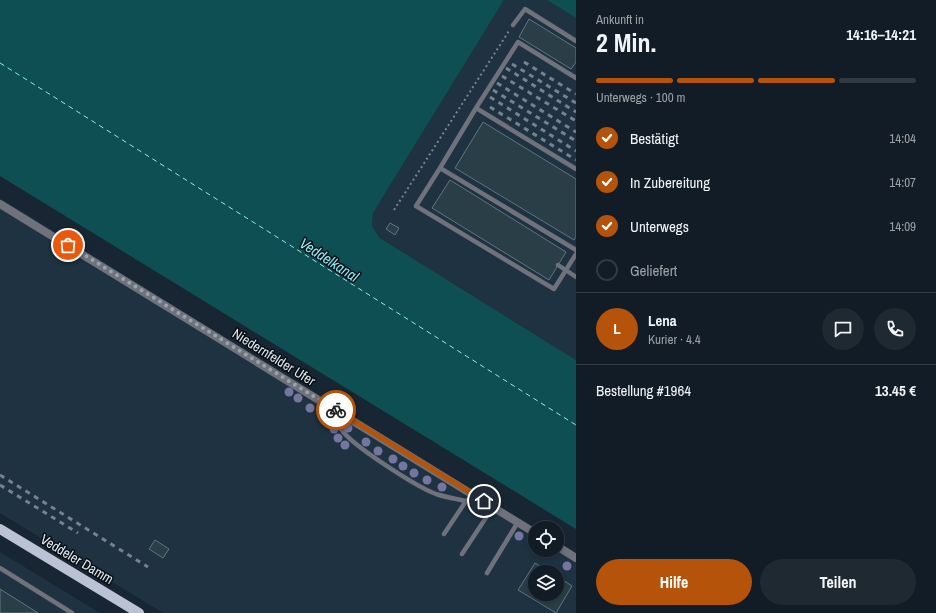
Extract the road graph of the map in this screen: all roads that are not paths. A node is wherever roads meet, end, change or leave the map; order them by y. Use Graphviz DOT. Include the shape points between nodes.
graph roads {
  1 [pos="513,24"];
  2 [pos="576,41"];
  3 [pos="576,78"];
  4 [pos="476,108"];
  5 [pos="440,168"];
  6 [pos="576,169"];
  7 [pos="0,204"];
  8 [pos="576,250"];
  9 [pos="576,254"];
  10 [pos="558,265"];
  11 [pos="566,271"];
  12 [pos="576,277"];
  13 [pos="337,411"];
  14 [pos="475,496"];
  15 [pos="466,501"];
  16 [pos="493,507"];
  17 [pos="518,522"];
  18 [pos="528,528"];
  19 [pos="0,529"];
  20 [pos="444,534"];
  21 [pos="564,550"];
  22 [pos="462,554"];
  23 [pos="576,558"];
  24 [pos="0,568"];
  25 [pos="487,573"];
  26 [pos="72,613"];
  27 [pos="139,613"];
  1 -- 2 [label="lane" via="525,9"];
  3 -- 4 [label="lane" via="518,42"];
  4 -- 5 [label="lane"];
  4 -- 6 [label="lane"];
  5 -- 8 [label="lane"];
  5 -- 11 [label="lane" via="416,206 554,289"];
  7 -- 13 [label="street, Niedernfelder Ufer"];
  9 -- 11 [label="lane"];
  10 -- 11 [label="lane"];
  11 -- 12 [label="lane"];
  13 -- 14 [label="street, Niedernfelder Ufer"];
  13 -- 15 [label="lane" via="340,428 357,445 409,480 436,494"];
  14 -- 15 [label="lane"];
  14 -- 16 [label="street, Niedernfelder Ufer"];
  15 -- 20 [label="lane"];
  16 -- 17 [label="street, Niedernfelder Ufer"];
  16 -- 22 [label="lane"];
  17 -- 18 [label="street, Niedernfelder Ufer"];
  17 -- 25 [label="lane"];
  19 -- 27 [label="main road, Veddeler Damm"];
  21 -- 23 [label="street"];
  24 -- 26 [label="lane"];
}
